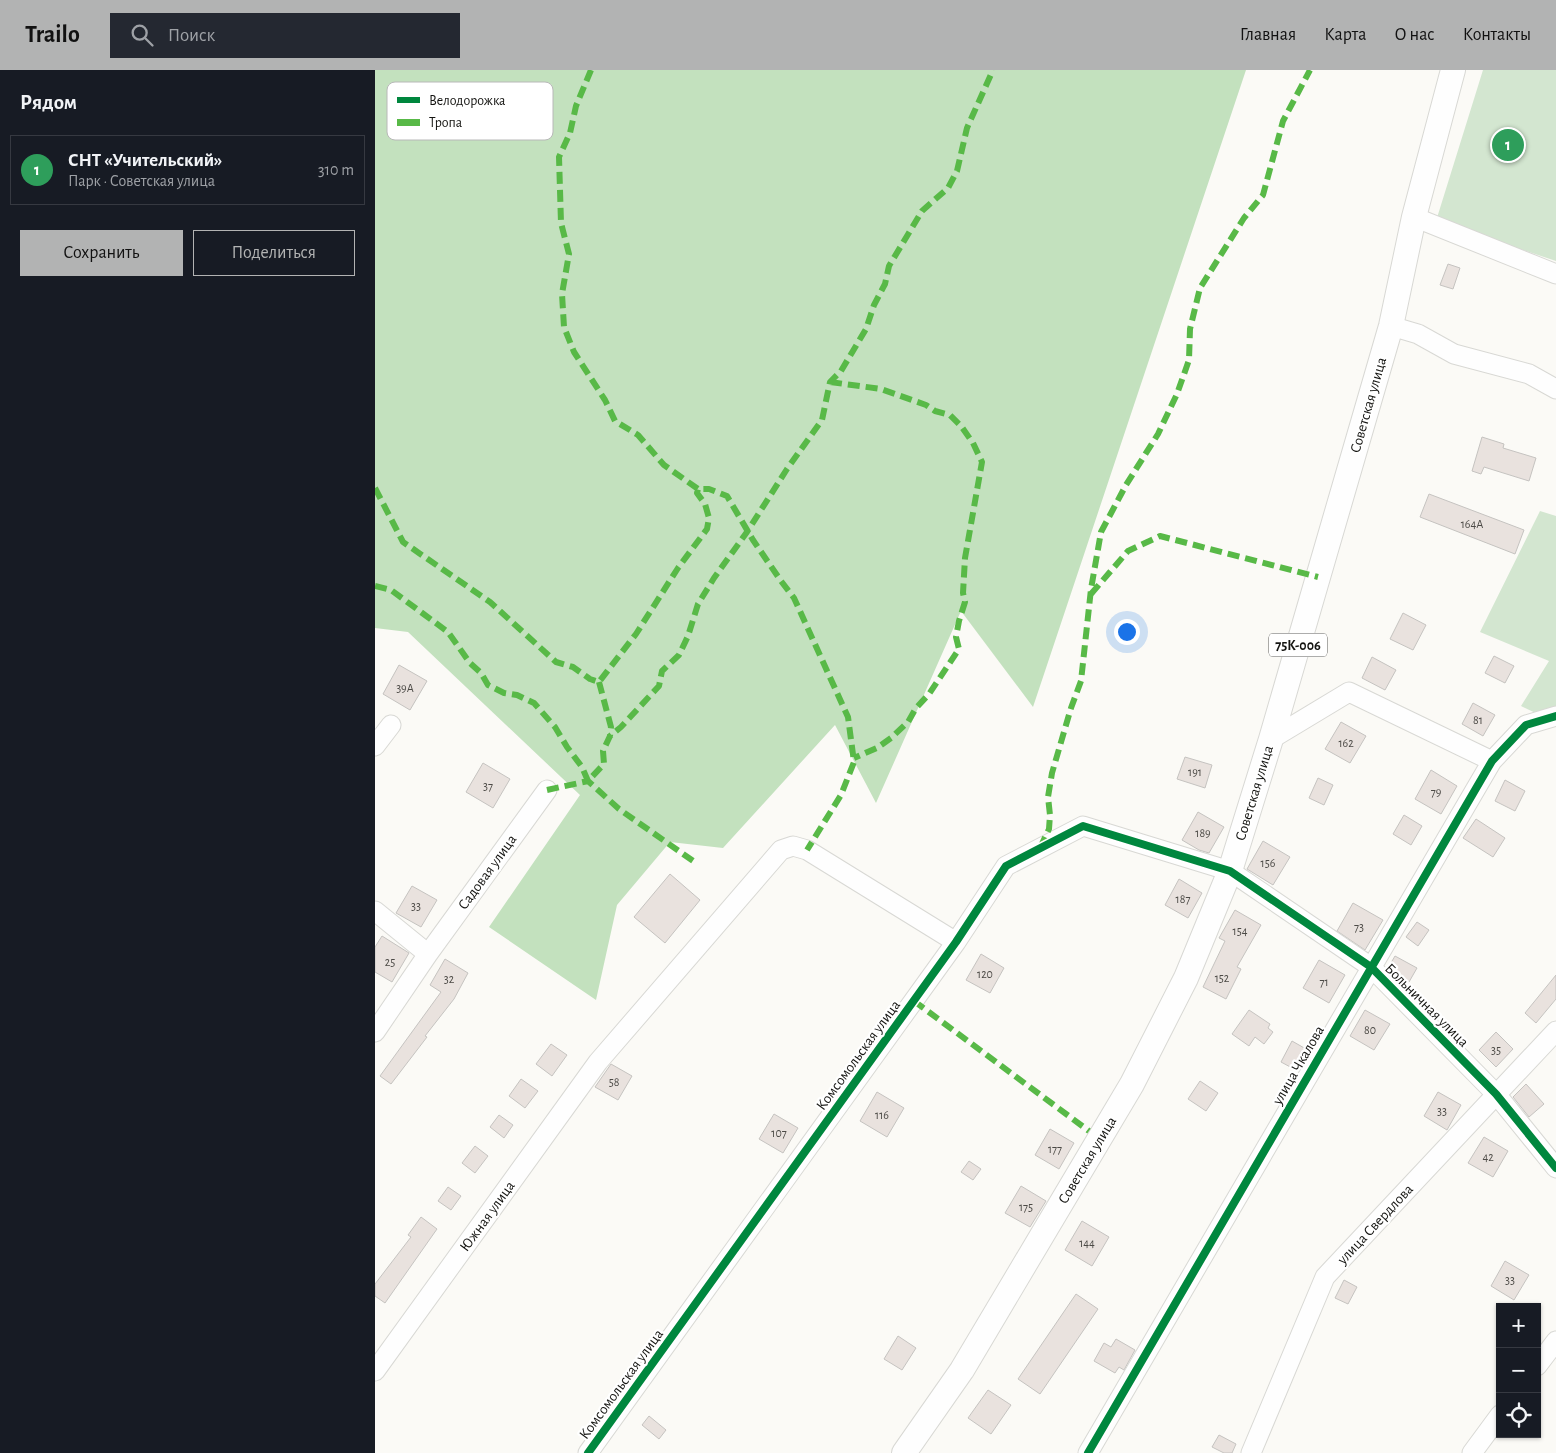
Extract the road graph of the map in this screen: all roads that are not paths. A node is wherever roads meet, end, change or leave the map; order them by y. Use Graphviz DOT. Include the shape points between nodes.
graph roads {
  1 [pos="1453,70"];
  2 [pos="1414,217"];
  3 [pos="1556,274"];
  4 [pos="1391,326"];
  5 [pos="1556,389"];
  6 [pos="1556,716"];
  7 [pos="391,725"];
  8 [pos="1271,739"];
  9 [pos="375,746"];
  10 [pos="1492,760"];
  11 [pos="547,790"];
  12 [pos="1230,871"];
  13 [pos="375,911"];
  14 [pos="956,942"];
  15 [pos="428,954"];
  16 [pos="1371,967"];
  17 [pos="1556,1031"];
  18 [pos="375,1032"];
  19 [pos="1497,1094"];
  20 [pos="1556,1168"];
  21 [pos="1556,1341"];
  22 [pos="1541,1361"];
  23 [pos="375,1371"];
  24 [pos="1496,1421"];
  25 [pos="588,1453"];
  26 [pos="903,1453"];
  27 [pos="1088,1453"];
  28 [pos="1251,1453"];
  29 [pos="1473,1453"];
  1 -- 2 [label="main road, Советская улица / 75К-006"];
  2 -- 3 [label="street"];
  2 -- 4 [label="main road, Советская улица / 75К-006"];
  4 -- 5 [label="street" via="1418,334 1454,354 1529,374"];
  4 -- 8 [label="main road, Советская улица / 75К-006"];
  6 -- 10 [label="street, улица Чкалова" via="1526,725"];
  7 -- 9 [label="street"];
  8 -- 10 [label="street" via="1349,692"];
  8 -- 12 [label="main road, Советская улица / 75К-006"];
  10 -- 16 [label="street, улица Чкалова"];
  11 -- 15 [label="street, Садовая улица"];
  12 -- 14 [label="street, Комсомольская улица" via="1083,826 1006,866"];
  12 -- 16 [label="street, Больничная улица"];
  12 -- 26 [label="main road, Советская улица / 75К-006" via="1186,978 1132,1084 962,1370"];
  13 -- 15 [label="street"];
  14 -- 23 [label="street, Южная улица" via="807,850 793,846 781,850 598,1062"];
  14 -- 25 [label="street, Комсомольская улица"];
  15 -- 18 [label="street, Садовая улица"];
  16 -- 19 [label="street, Больничная улица"];
  16 -- 27 [label="street, улица Чкалова"];
  17 -- 19 [label="street, улица Свердлова"];
  19 -- 20 [label="street, Больничная улица"];
  19 -- 28 [label="street, улица Свердлова" via="1325,1278"];
  21 -- 22 [label="street"];
  24 -- 29 [label="street"];
}
